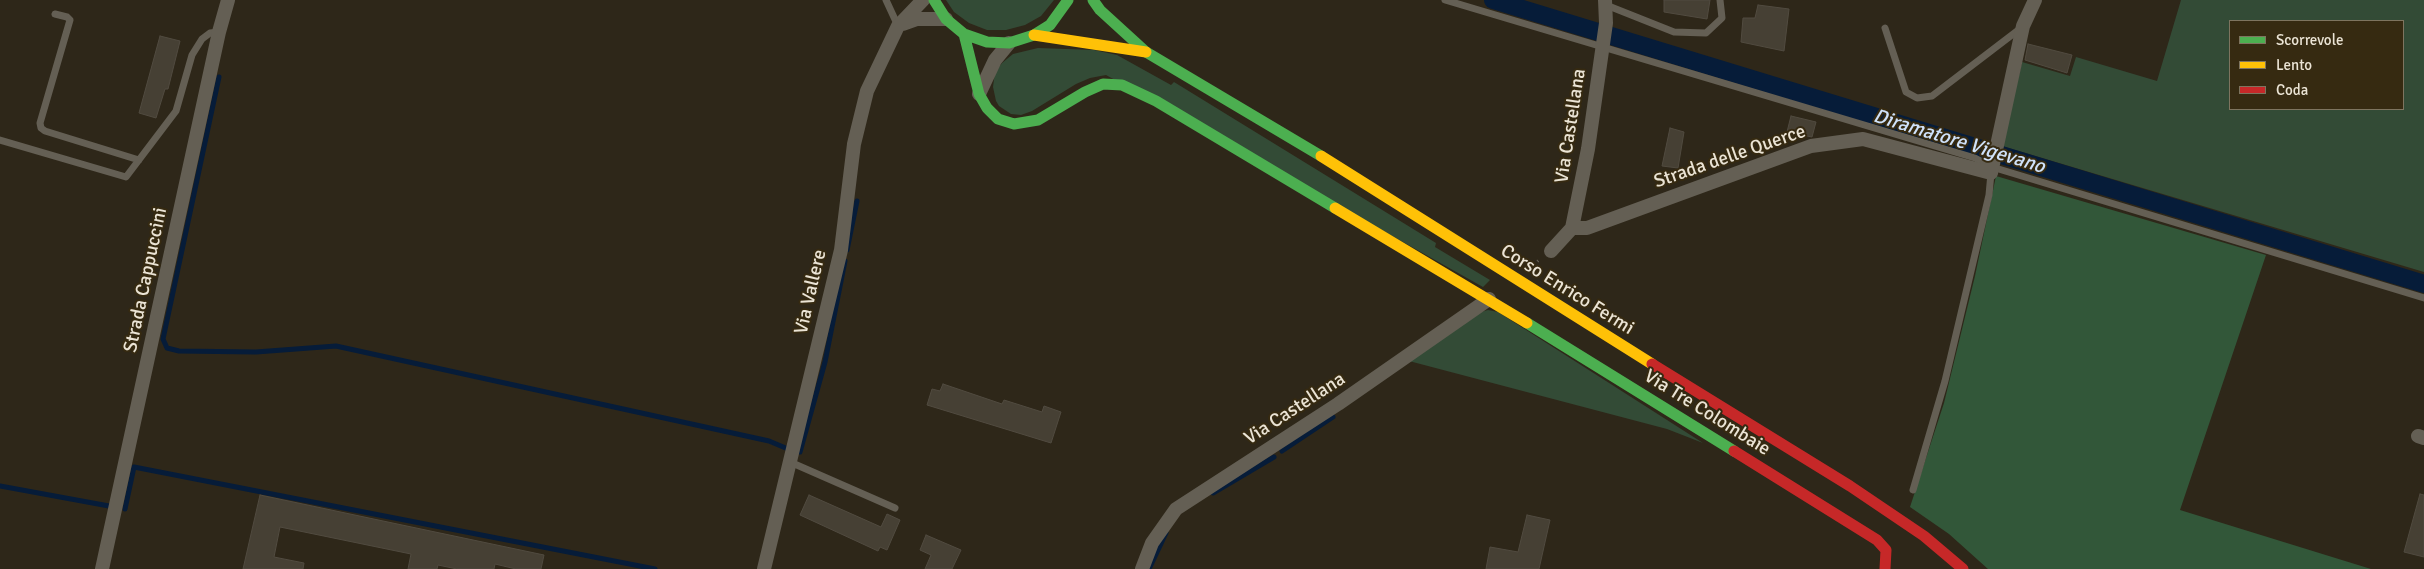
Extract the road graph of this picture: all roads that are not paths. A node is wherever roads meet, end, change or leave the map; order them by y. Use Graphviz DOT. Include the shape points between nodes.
graph roads {
  1 [pos="228,0"];
  2 [pos="886,0"];
  3 [pos="924,0"];
  4 [pos="934,0"];
  5 [pos="1068,0"];
  6 [pos="1093,0"];
  7 [pos="1445,0"];
  8 [pos="1720,0"];
  9 [pos="2035,0"];
  10 [pos="1605,3"];
  11 [pos="55,14"];
  12 [pos="946,19"];
  13 [pos="898,26"];
  14 [pos="2023,26"];
  15 [pos="1884,28"];
  16 [pos="219,32"];
  17 [pos="964,34"];
  18 [pos="1034,35"];
  19 [pos="1009,43"];
  20 [pos="1602,48"];
  21 [pos="1146,52"];
  22 [pos="979,94"];
  23 [pos="0,140"];
  24 [pos="139,160"];
  25 [pos="1992,167"];
  26 [pos="1572,228"];
  27 [pos="1551,251"];
  28 [pos="2424,298"];
  29 [pos="1489,299"];
  30 [pos="790,462"];
  31 [pos="1913,490"];
  32 [pos="895,508"];
  33 [pos="102,569"];
  34 [pos="764,569"];
  35 [pos="1142,569"];
  36 [pos="1885,569"];
  37 [pos="1963,569"];
  1 -- 16 [label="street, Strada Cappuccini"];
  2 -- 13 [label="lane"];
  3 -- 13 [label="street, Via Vallere"];
  4 -- 12 [label="main road"];
  5 -- 18 [label="main road" via="1050,25"];
  6 -- 21 [label="main road, Corso Enrico Fermi"];
  7 -- 20 [label="lane"];
  8 -- 10 [label="lane" via="1722,18 1706,33 1674,32"];
  9 -- 14 [label="street"];
  10 -- 20 [label="street, Via Castellana"];
  11 -- 24 [label="lane" via="70,20 41,128 45,132"];
  12 -- 13 [label="street" via="917,19"];
  12 -- 17 [label="main road"];
  13 -- 30 [label="street, Via Vallere" via="867,91 854,144 841,250"];
  14 -- 15 [label="lane" via="1932,96 1916,98 1906,92"];
  14 -- 25 [label="street"];
  16 -- 24 [label="lane" via="210,33 202,39 192,55 176,111"];
  16 -- 33 [label="street, Strada Cappuccini"];
  17 -- 19 [label="main road" via="987,42"];
  17 -- 22 [label="main road"];
  18 -- 19 [label="main road"];
  18 -- 21 [label="main road, Corso Enrico Fermi"];
  19 -- 22 [label="street" via="995,60"];
  20 -- 25 [label="lane" via="1975,158"];
  20 -- 26 [label="street, Via Castellana" via="1588,149"];
  21 -- 37 [label="main road, Corso Enrico Fermi" via="1319,154 1544,298 1850,486 1924,536"];
  22 -- 29 [label="main road, Via Tre Colombaie" via="998,119 1014,124 1038,120 1102,84 1122,85 1156,101"];
  23 -- 24 [label="lane" via="126,177"];
  25 -- 26 [label="street, Strada delle Querce" via="1862,139 1812,146 1586,228"];
  25 -- 28 [label="lane"];
  25 -- 31 [label="lane" via="1989,195 1946,381"];
  26 -- 27 [label="street"];
  29 -- 35 [label="street, Via Castellana" via="1338,404 1176,509 1152,543"];
  29 -- 36 [label="main road, Via Tre Colombaie" via="1877,540 1886,550"];
  30 -- 32 [label="lane"];
  30 -- 34 [label="street, Via Vallere"];
}
